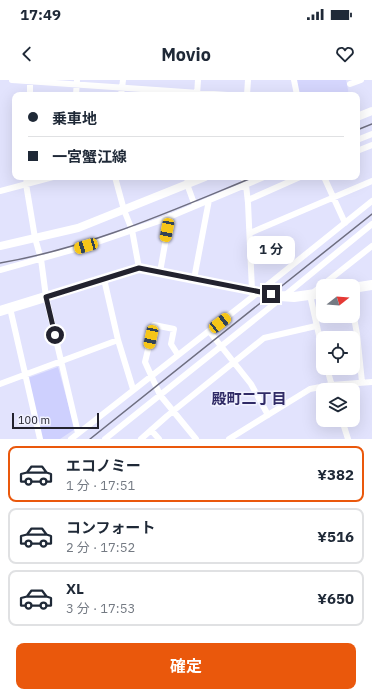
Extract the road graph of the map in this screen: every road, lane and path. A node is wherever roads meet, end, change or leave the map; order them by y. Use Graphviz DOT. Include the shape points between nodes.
graph roads {
  1 [pos="12,80"];
  2 [pos="123,80"];
  3 [pos="198,80"];
  4 [pos="248,80"];
  5 [pos="294,80"];
  6 [pos="361,80"];
  7 [pos="30,81"];
  8 [pos="77,82"];
  9 [pos="350,84"];
  10 [pos="122,88"];
  11 [pos="30,92"];
  12 [pos="76,92"];
  13 [pos="121,92"];
  14 [pos="155,92"];
  15 [pos="198,92"];
  16 [pos="248,92"];
  17 [pos="296,92"];
  18 [pos="372,111"];
  19 [pos="360,116"];
  20 [pos="372,134"];
  21 [pos="360,139"];
  22 [pos="372,145"];
  23 [pos="360,150"];
  24 [pos="26,180"];
  25 [pos="41,180"];
  26 [pos="117,180"];
  27 [pos="244,180"];
  28 [pos="256,180"];
  29 [pos="293,180"];
  30 [pos="326,180"];
  31 [pos="187,181"];
  32 [pos="372,181"];
  33 [pos="26,184"];
  34 [pos="246,184"];
  35 [pos="0,191"];
  36 [pos="334,197"];
  37 [pos="209,200"];
  38 [pos="248,200"];
  39 [pos="372,201"];
  40 [pos="195,206"];
  41 [pos="124,210"];
  42 [pos="170,216"];
  43 [pos="345,223"];
  44 [pos="372,224"];
  45 [pos="132,230"];
  46 [pos="250,233"];
  47 [pos="35,238"];
  48 [pos="0,246"];
  49 [pos="372,246"];
  50 [pos="40,259"];
  51 [pos="139,268"];
  52 [pos="0,270"];
  53 [pos="160,272"];
  54 [pos="104,279"];
  55 [pos="194,279"];
  56 [pos="372,285"];
  57 [pos="360,287"];
  58 [pos="256,290"];
  59 [pos="316,295"];
  60 [pos="284,296"];
  61 [pos="310,296"];
  62 [pos="46,297"];
  63 [pos="5,310"];
  64 [pos="355,323"];
  65 [pos="316,326"];
  66 [pos="209,331"];
  67 [pos="317,331"];
  68 [pos="118,340"];
  69 [pos="222,346"];
  70 [pos="178,356"];
  71 [pos="60,361"];
  72 [pos="235,362"];
  73 [pos="25,375"];
  74 [pos="151,376"];
  75 [pos="362,382"];
  76 [pos="372,382"];
  77 [pos="356,383"];
  78 [pos="0,384"];
  79 [pos="316,388"];
  80 [pos="133,390"];
  81 [pos="160,395"];
  82 [pos="173,411"];
  83 [pos="268,415"];
  84 [pos="344,427"];
  85 [pos="152,430"];
  86 [pos="78,433"];
  87 [pos="40,439"];
  88 [pos="71,439"];
  89 [pos="105,439"];
  90 [pos="141,439"];
  91 [pos="159,439"];
  92 [pos="196,439"];
  93 [pos="229,439"];
  94 [pos="348,439"];
  1 -- 7 [label="street"];
  2 -- 10 [label="street"];
  3 -- 15 [label="street"];
  4 -- 16 [label="street"];
  5 -- 17 [label="street"];
  6 -- 9 [label="street"];
  7 -- 8 [label="street"];
  7 -- 11 [label="street"];
  8 -- 10 [label="street"];
  8 -- 12 [label="street"];
  10 -- 13 [label="street"];
  10 -- 14 [label="street"];
  18 -- 19 [label="street"];
  20 -- 21 [label="street"];
  22 -- 23 [label="street"];
  24 -- 33 [label="street"];
  25 -- 33 [label="street"];
  26 -- 41 [label="street"];
  27 -- 34 [label="street"];
  28 -- 34 [label="street"];
  29 -- 38 [label="street"];
  30 -- 36 [label="street"];
  31 -- 40 [label="street"];
  31 -- 41 [label="street"];
  32 -- 36 [label="street"];
  33 -- 35 [label="street"];
  33 -- 47 [label="street"];
  34 -- 37 [label="street"];
  34 -- 38 [label="street"];
  36 -- 43 [label="street"];
  36 -- 46 [label="street"];
  37 -- 40 [label="street"];
  37 -- 55 [label="street"];
  38 -- 46 [label="street"];
  39 -- 43 [label="street"];
  40 -- 42 [label="street"];
  41 -- 45 [label="street"];
  41 -- 47 [label="street" via="78,228"];
  42 -- 45 [label="street"];
  42 -- 53 [label="street"];
  43 -- 58 [label="street"];
  44 -- 60 [label="street"];
  45 -- 50 [label="street"];
  45 -- 51 [label="street"];
  46 -- 58 [label="street"];
  47 -- 48 [label="street"];
  47 -- 50 [label="street"];
  49 -- 61 [label="street"];
  50 -- 52 [label="street"];
  50 -- 62 [label="street"];
  51 -- 53 [label="main road"];
  51 -- 54 [label="main road"];
  53 -- 55 [label="main road"];
  54 -- 62 [label="main road"];
  54 -- 68 [label="street"];
  55 -- 58 [label="main road"];
  56 -- 57 [label="main road"];
  58 -- 60 [label="main road"];
  58 -- 66 [label="street"];
  59 -- 61 [label="main road"];
  60 -- 61 [label="main road"];
  60 -- 69 [label="street"];
  61 -- 65 [label="street"];
  62 -- 63 [label="main road"];
  62 -- 71 [label="street"];
  63 -- 73 [label="street"];
  64 -- 75 [label="street"];
  65 -- 67 [label="street"];
  65 -- 72 [label="street" via="264,338"];
  66 -- 69 [label="street"];
  66 -- 70 [label="street"];
  68 -- 71 [label="street"];
  68 -- 80 [label="street"];
  69 -- 72 [label="street"];
  69 -- 81 [label="street"];
  70 -- 74 [label="street"];
  70 -- 74 [label="street" via="171,344 174,329 154,325 145,362"];
  71 -- 73 [label="street"];
  71 -- 86 [label="street"];
  72 -- 82 [label="street"];
  72 -- 83 [label="street"];
  73 -- 78 [label="street"];
  73 -- 87 [label="street"];
  74 -- 80 [label="street"];
  74 -- 81 [label="street"];
  75 -- 76 [label="street"];
  75 -- 77 [label="street"];
  79 -- 83 [label="street" via="310,389"];
  80 -- 86 [label="street"];
  81 -- 82 [label="street"];
  81 -- 89 [label="street"];
  82 -- 85 [label="street"];
  82 -- 92 [label="street"];
  83 -- 93 [label="street"];
  84 -- 94 [label="street"];
  85 -- 90 [label="street"];
  85 -- 91 [label="street"];
  86 -- 88 [label="street"];
}
